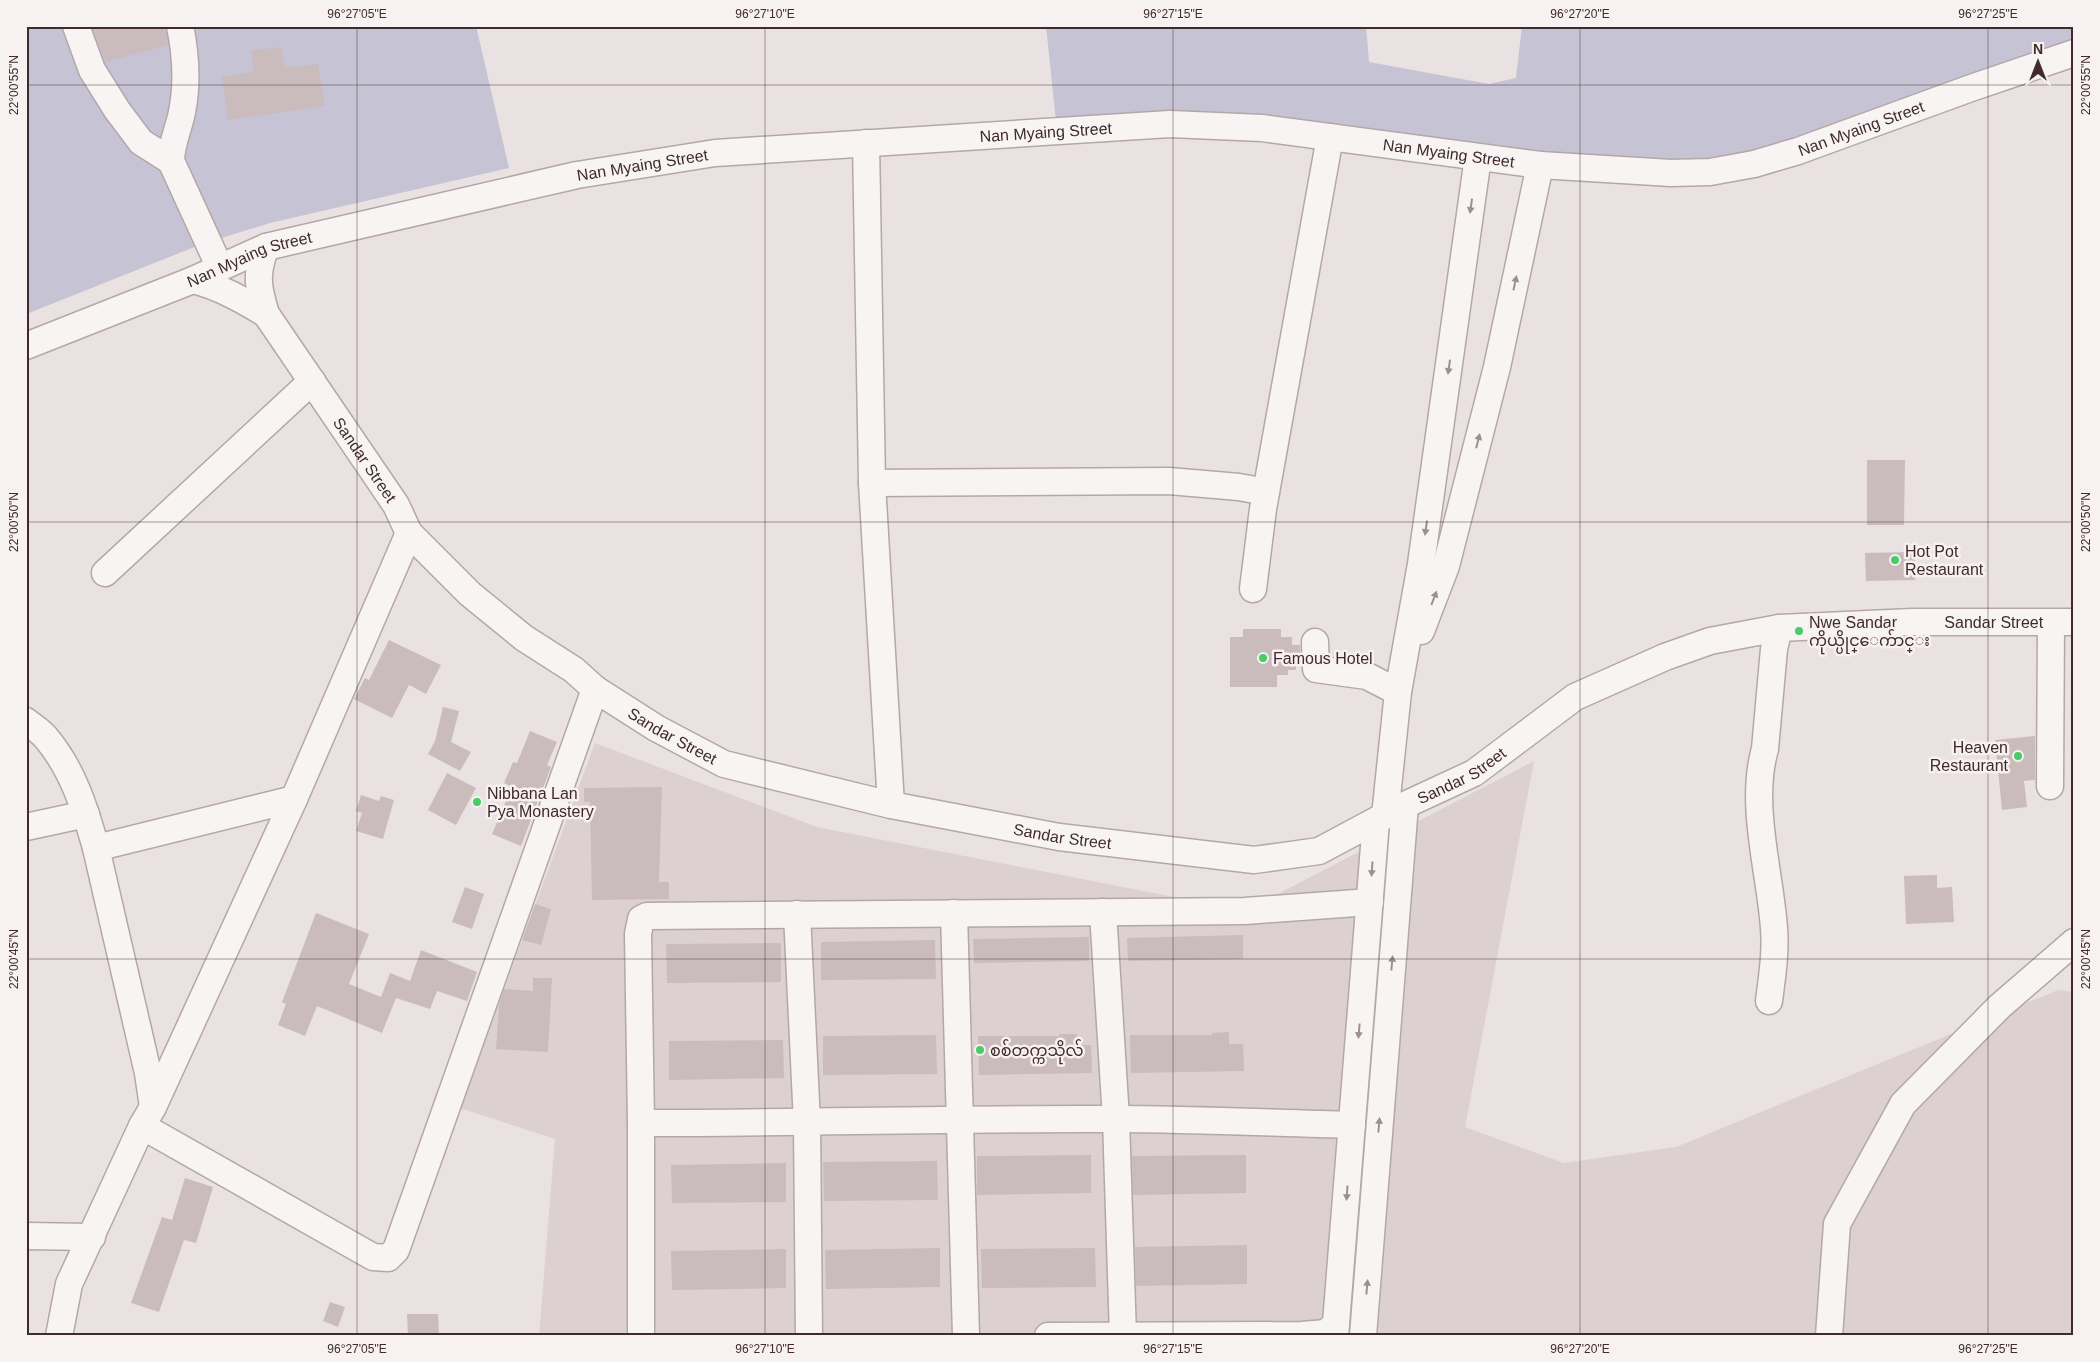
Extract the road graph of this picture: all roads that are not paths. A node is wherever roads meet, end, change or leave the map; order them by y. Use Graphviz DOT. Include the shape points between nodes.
graph roads {
  1 [pos="76,26"];
  2 [pos="180,26"];
  3 [pos="2074,53"];
  4 [pos="1330,137"];
  5 [pos="866,143"];
  6 [pos="1478,157"];
  7 [pos="171,161"];
  8 [pos="1540,165"];
  9 [pos="266,247"];
  10 [pos="220,268"];
  11 [pos="193,280"];
  12 [pos="266,314"];
  13 [pos="26,346"];
  14 [pos="312,381"];
  15 [pos="872,483"];
  16 [pos="1266,492"];
  17 [pos="409,533"];
  18 [pos="105,573"];
  19 [pos="1253,589"];
  20 [pos="2062,622"];
  21 [pos="1780,628"];
  22 [pos="1315,642"];
  23 [pos="595,689"];
  24 [pos="1398,692"];
  25 [pos="26,722"];
  26 [pos="2050,786"];
  27 [pos="294,799"];
  28 [pos="891,805"];
  29 [pos="86,814"];
  30 [pos="1388,814"];
  31 [pos="26,826"];
  32 [pos="96,848"];
  33 [pos="1370,902"];
  34 [pos="1103,912"];
  35 [pos="954,913"];
  36 [pos="797,914"];
  37 [pos="2074,942"];
  38 [pos="1769,1001"];
  39 [pos="147,1117"];
  40 [pos="1116,1119"];
  41 [pos="958,1120"];
  42 [pos="641,1123"];
  43 [pos="807,1123"];
  44 [pos="1352,1125"];
  45 [pos="26,1236"];
  46 [pos="92,1237"];
  47 [pos="1330,1332"];
  48 [pos="1123,1335"];
  49 [pos="59,1336"];
  50 [pos="641,1336"];
  51 [pos="809,1336"];
  52 [pos="966,1336"];
  53 [pos="1048,1336"];
  54 [pos="1363,1336"];
  55 [pos="1829,1336"];
  1 -- 7 [label="street" via="92,70 117,110 141,142"];
  2 -- 7 [label="street" via="187,69"];
  3 -- 8 [label="street, Nan Myaing Street" via="1754,164 1710,172 1672,173"];
  4 -- 5 [label="street, Nan Myaing Street" via="1262,128 1170,124"];
  4 -- 6 [label="street, Nan Myaing Street"];
  4 -- 16 [label="street"];
  5 -- 9 [label="street, Nan Myaing Street" via="715,153 578,175"];
  5 -- 15 [label="street"];
  6 -- 8 [label="street, Nan Myaing Street"];
  6 -- 24 [label="street, one-way" via="1421,564"];
  7 -- 10 [label="street"];
  24 -- 8 [label="street, one-way" via="1446,566 1497,367"];
  9 -- 10 [label="street, Nan Myaing Street"];
  9 -- 12 [label="street, Sandar Street" via="258,264 258,286"];
  10 -- 11 [label="street, Nan Myaing Street"];
  11 -- 12 [label="street" via="213,285"];
  11 -- 13 [label="street, Nan Myaing Street"];
  12 -- 14 [label="street, Sandar Street"];
  14 -- 17 [label="street, Sandar Street" via="396,506"];
  14 -- 18 [label="street"];
  15 -- 16 [label="street" via="1169,481"];
  15 -- 28 [label="street"];
  16 -- 19 [label="street"];
  17 -- 23 [label="street, Sandar Street" via="470,594"];
  17 -- 27 [label="street"];
  20 -- 21 [label="street, Sandar Street" via="1912,622"];
  20 -- 26 [label="street"];
  21 -- 30 [label="street, Sandar Street" via="1710,641 1575,697 1474,773"];
  21 -- 38 [label="street" via="1774,649 1765,749 1758,786 1774,928 1775,956"];
  22 -- 24 [label="street" via="1316,669 1367,676"];
  23 -- 28 [label="street, Sandar Street" via="656,728 724,764"];
  23 -- 39 [label="street" via="396,1250 388,1258 373,1257"];
  24 -- 30 [label="street"];
  25 -- 29 [label="street" via="46,737 68,769"];
  27 -- 32 [label="street"];
  27 -- 39 [label="street"];
  28 -- 30 [label="street, Sandar Street" via="1059,836 1254,860 1319,851"];
  29 -- 31 [label="street"];
  29 -- 32 [label="street"];
  30 -- 33 [label="street, one-way"];
  54 -- 30 [label="street, one-way"];
  32 -- 39 [label="street" via="148,1074"];
  33 -- 34 [label="street" via="1245,911"];
  33 -- 44 [label="street, one-way"];
  34 -- 35 [label="street"];
  34 -- 40 [label="street"];
  35 -- 36 [label="street"];
  35 -- 41 [label="street"];
  36 -- 42 [label="street" via="647,916 641,919 638,934"];
  36 -- 43 [label="street"];
  37 -- 55 [label="street" via="2000,1006 1903,1104 1837,1224"];
  39 -- 46 [label="street"];
  40 -- 41 [label="street"];
  40 -- 44 [label="street"];
  40 -- 48 [label="street"];
  41 -- 43 [label="street"];
  41 -- 52 [label="street"];
  42 -- 43 [label="street"];
  42 -- 50 [label="street"];
  43 -- 51 [label="street"];
  44 -- 47 [label="street, one-way"];
  45 -- 46 [label="street"];
  46 -- 49 [label="street" via="69,1284"];
  47 -- 48 [label="street" via="1302,1335"];
  48 -- 53 [label="street"];
}
